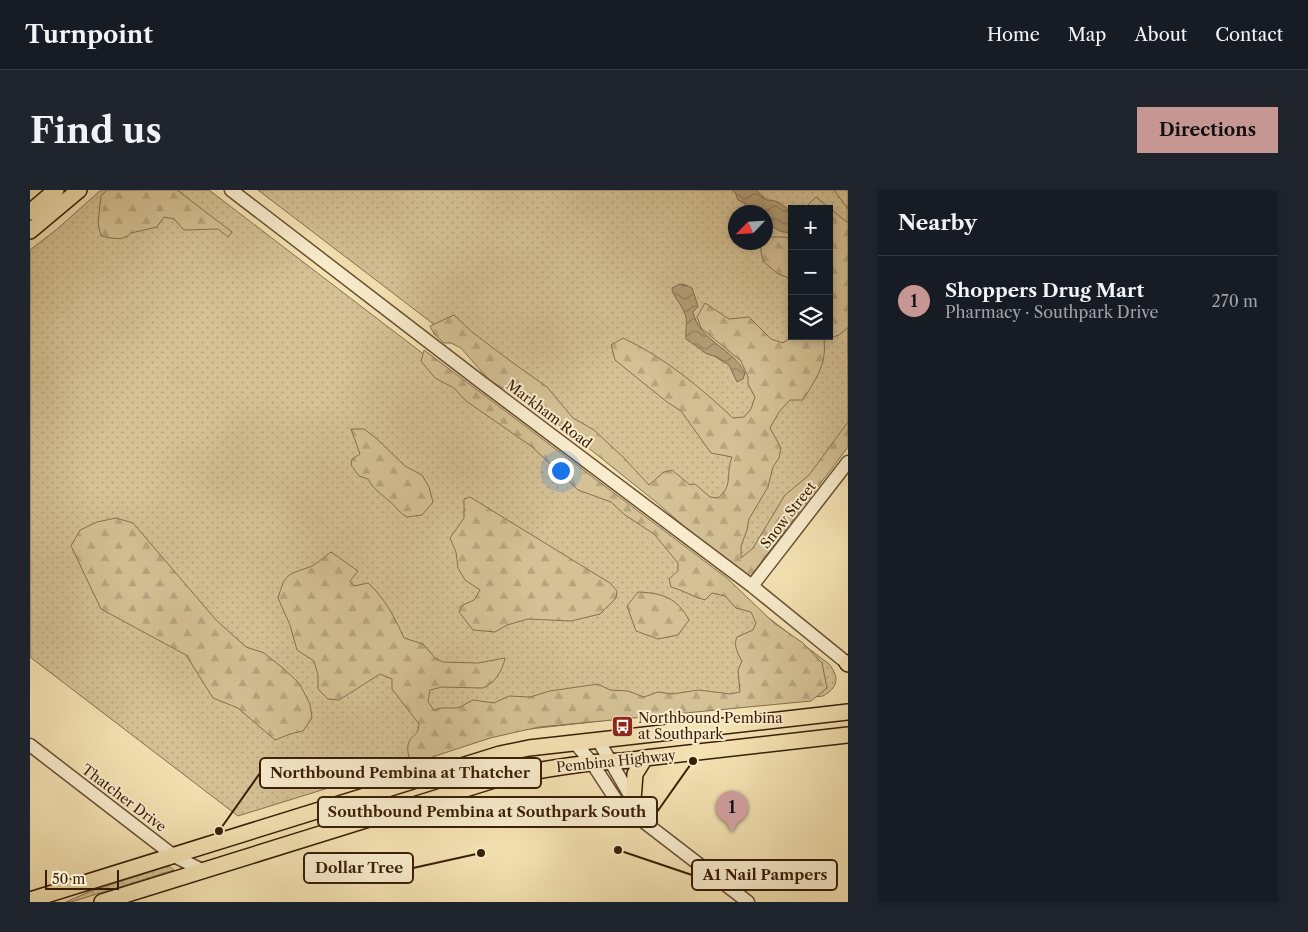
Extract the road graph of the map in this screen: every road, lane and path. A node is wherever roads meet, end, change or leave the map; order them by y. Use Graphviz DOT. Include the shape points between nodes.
graph roads {
  1 [pos="56,190"];
  2 [pos="79,190"];
  3 [pos="231,190"];
  4 [pos="30,212"];
  5 [pos="30,231"];
  6 [pos="848,462"];
  7 [pos="752,586"];
  8 [pos="848,664"];
  9 [pos="848,700"];
  10 [pos="842,713"];
  11 [pos="848,735"];
  12 [pos="598,740"];
  13 [pos="575,743"];
  14 [pos="30,745"];
  15 [pos="645,758"];
  16 [pos="611,762"];
  17 [pos="592,763"];
  18 [pos="633,800"];
  19 [pos="644,822"];
  20 [pos="174,856"];
  21 [pos="202,870"];
  22 [pos="30,900"];
  23 [pos="102,902"];
  24 [pos="748,902"];
  1 -- 4 [label="main road"];
  2 -- 5 [label="main road"];
  3 -- 7 [label="street, Markham Road"];
  6 -- 7 [label="street, Snow Street"];
  7 -- 8 [label="street, Markham Road"];
  9 -- 10 [label="main road"];
  10 -- 12 [label="main road, Pembina Highway"];
  11 -- 15 [label="main road, Pembina Highway"];
  12 -- 13 [label="main road, Pembina Highway"];
  12 -- 16 [label="street"];
  13 -- 17 [label="street"];
  13 -- 20 [label="main road, Pembina Highway" via="500,754"];
  14 -- 20 [label="street, Thatcher Drive"];
  15 -- 16 [label="main road, Pembina Highway" via="624,763"];
  15 -- 18 [label="main road" via="635,774"];
  16 -- 17 [label="main road, Pembina Highway"];
  16 -- 18 [label="street"];
  17 -- 19 [label="street" via="622,809"];
  17 -- 21 [label="main road, Pembina Highway" via="507,776"];
  18 -- 19 [label="street"];
  19 -- 24 [label="street"];
  20 -- 21 [label="street, Thatcher Drive"];
  20 -- 22 [label="main road, Pembina Highway"];
  21 -- 23 [label="main road, Pembina Highway"];
}
